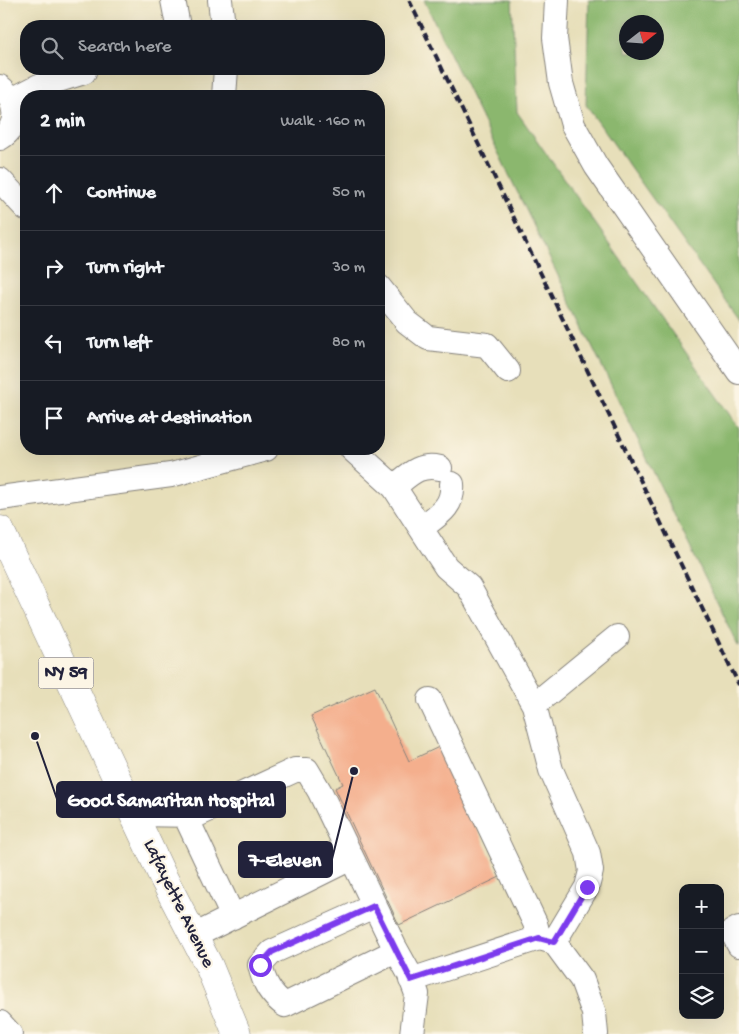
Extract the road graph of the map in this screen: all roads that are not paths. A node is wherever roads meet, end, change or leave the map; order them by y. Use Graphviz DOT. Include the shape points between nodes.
graph roads {
  1 [pos="173,0"];
  2 [pos="220,0"];
  3 [pos="557,0"];
  4 [pos="177,20"];
  5 [pos="222,20"];
  6 [pos="58,75"];
  7 [pos="226,75"];
  8 [pos="41,77"];
  9 [pos="224,90"];
  10 [pos="6,94"];
  11 [pos="0,138"];
  12 [pos="0,180"];
  13 [pos="20,202"];
  14 [pos="385,294"];
  15 [pos="508,371"];
  16 [pos="739,372"];
  17 [pos="244,455"];
  18 [pos="359,455"];
  19 [pos="394,487"];
  20 [pos="0,498"];
  21 [pos="421,528"];
  22 [pos="0,530"];
  23 [pos="7,552"];
  24 [pos="617,637"];
  25 [pos="430,700"];
  26 [pos="534,705"];
  27 [pos="134,814"];
  28 [pos="185,815"];
  29 [pos="351,858"];
  30 [pos="374,906"];
  31 [pos="233,917"];
  32 [pos="739,928"];
  33 [pos="194,936"];
  34 [pos="547,940"];
  35 [pos="739,945"];
  36 [pos="396,951"];
  37 [pos="411,980"];
  38 [pos="0,1023"];
  39 [pos="10,1034"];
  40 [pos="237,1034"];
  41 [pos="412,1034"];
  42 [pos="596,1034"];
  1 -- 4 [label="lane"];
  2 -- 5 [label="lane"];
  3 -- 16 [label="lane" via="554,38 561,84 573,125 596,166"];
  6 -- 8 [label="lane"];
  7 -- 9 [label="lane"];
  8 -- 10 [label="lane"];
  10 -- 11 [label="lane" via="14,120"];
  12 -- 13 [label="lane"];
  14 -- 15 [label="lane" via="407,322 428,338 487,345"];
  17 -- 20 [label="lane" via="171,475"];
  18 -- 19 [label="lane"];
  19 -- 21 [label="lane"];
  19 -- 21 [label="lane" via="417,468 429,465 446,476 453,494 449,506"];
  21 -- 26 [label="lane" via="446,567 470,587"];
  22 -- 23 [label="main road, Lafayette Avenue / NY 59"];
  23 -- 27 [label="main road, Lafayette Avenue / NY 59"];
  24 -- 26 [label="lane"];
  25 -- 34 [label="lane" via="535,923"];
  26 -- 34 [label="lane" via="551,770 588,853 591,871 587,887"];
  27 -- 28 [label="lane"];
  27 -- 33 [label="main road, Lafayette Avenue / NY 59"];
  28 -- 29 [label="lane" via="197,815 295,770 307,770"];
  28 -- 31 [label="lane"];
  29 -- 30 [label="lane"];
  29 -- 31 [label="lane"];
  30 -- 36 [label="lane"];
  30 -- 36 [label="lane" via="272,952 260,965 262,978 272,995 285,1005"];
  31 -- 33 [label="lane"];
  32 -- 35 [label="lane" via="732,932"];
  33 -- 40 [label="main road, Lafayette Avenue / NY 59"];
  34 -- 37 [label="lane"];
  34 -- 42 [label="lane" via="582,980 594,1013"];
  36 -- 37 [label="lane"];
  37 -- 41 [label="lane" via="416,994"];
  38 -- 39 [label="lane"];
}
